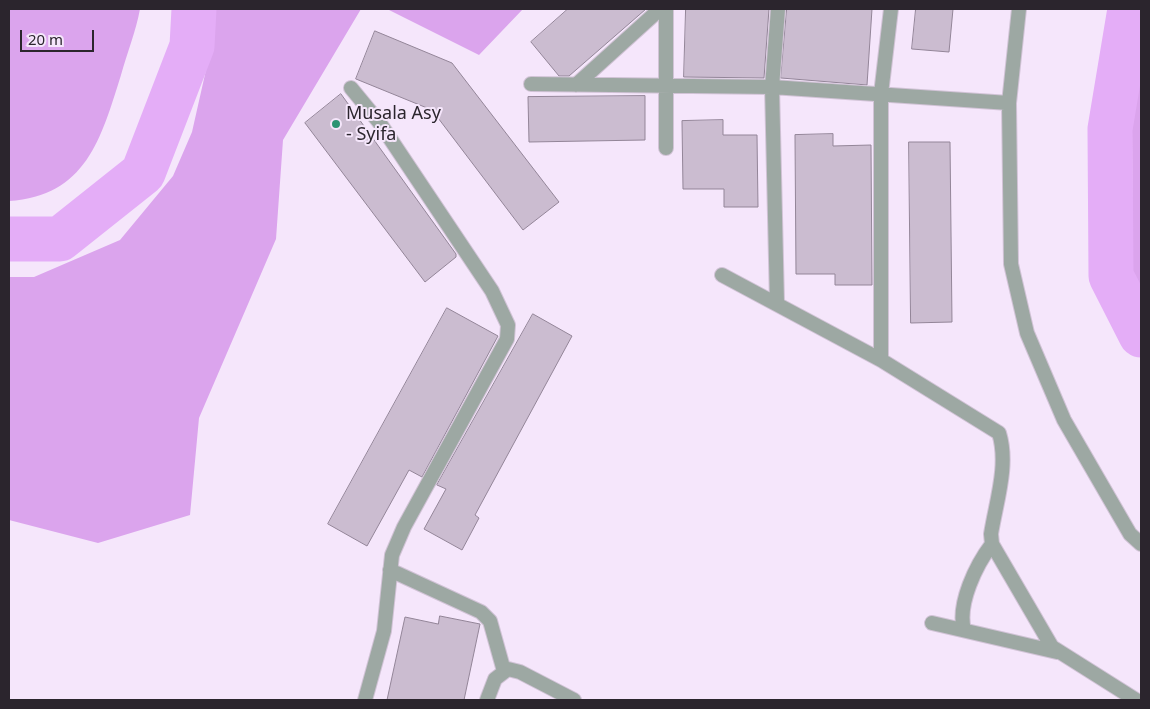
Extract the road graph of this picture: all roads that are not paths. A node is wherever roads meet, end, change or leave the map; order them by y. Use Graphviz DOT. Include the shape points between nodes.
graph roads {
  1 [pos="660,9"];
  2 [pos="666,9"];
  3 [pos="778,9"];
  4 [pos="890,9"];
  5 [pos="1019,9"];
  6 [pos="531,84"];
  7 [pos="576,85"];
  8 [pos="666,87"];
  9 [pos="772,87"];
  10 [pos="351,88"];
  11 [pos="881,94"];
  12 [pos="1008,103"];
  13 [pos="666,148"];
  14 [pos="722,275"];
  15 [pos="777,303"];
  16 [pos="881,360"];
  17 [pos="992,544"];
  18 [pos="1141,544"];
  19 [pos="390,570"];
  20 [pos="932,624"];
  21 [pos="964,630"];
  22 [pos="1057,652"];
  23 [pos="504,671"];
  24 [pos="365,700"];
  25 [pos="486,700"];
  26 [pos="574,700"];
  27 [pos="1136,700"];
  1 -- 7 [label="street"];
  2 -- 8 [label="street"];
  3 -- 9 [label="street"];
  4 -- 11 [label="street"];
  5 -- 12 [label="street"];
  6 -- 7 [label="street"];
  7 -- 8 [label="street"];
  8 -- 9 [label="street"];
  8 -- 13 [label="street"];
  9 -- 11 [label="street"];
  9 -- 15 [label="street"];
  10 -- 19 [label="street" via="379,122 486,283 508,325 507,338 404,527 392,555"];
  11 -- 12 [label="street"];
  11 -- 16 [label="street"];
  12 -- 18 [label="street" via="1011,264 1027,333 1064,420 1130,534"];
  14 -- 15 [label="street"];
  15 -- 16 [label="street"];
  16 -- 17 [label="street" via="999,433 1003,461"];
  17 -- 21 [label="street" via="975,571 961,615"];
  17 -- 22 [label="street"];
  19 -- 23 [label="street" via="481,612 490,621"];
  19 -- 24 [label="street" via="384,631"];
  20 -- 21 [label="street"];
  21 -- 22 [label="street"];
  22 -- 27 [label="street"];
  23 -- 25 [label="street" via="494,679"];
  23 -- 26 [label="street" via="520,672"];
}
